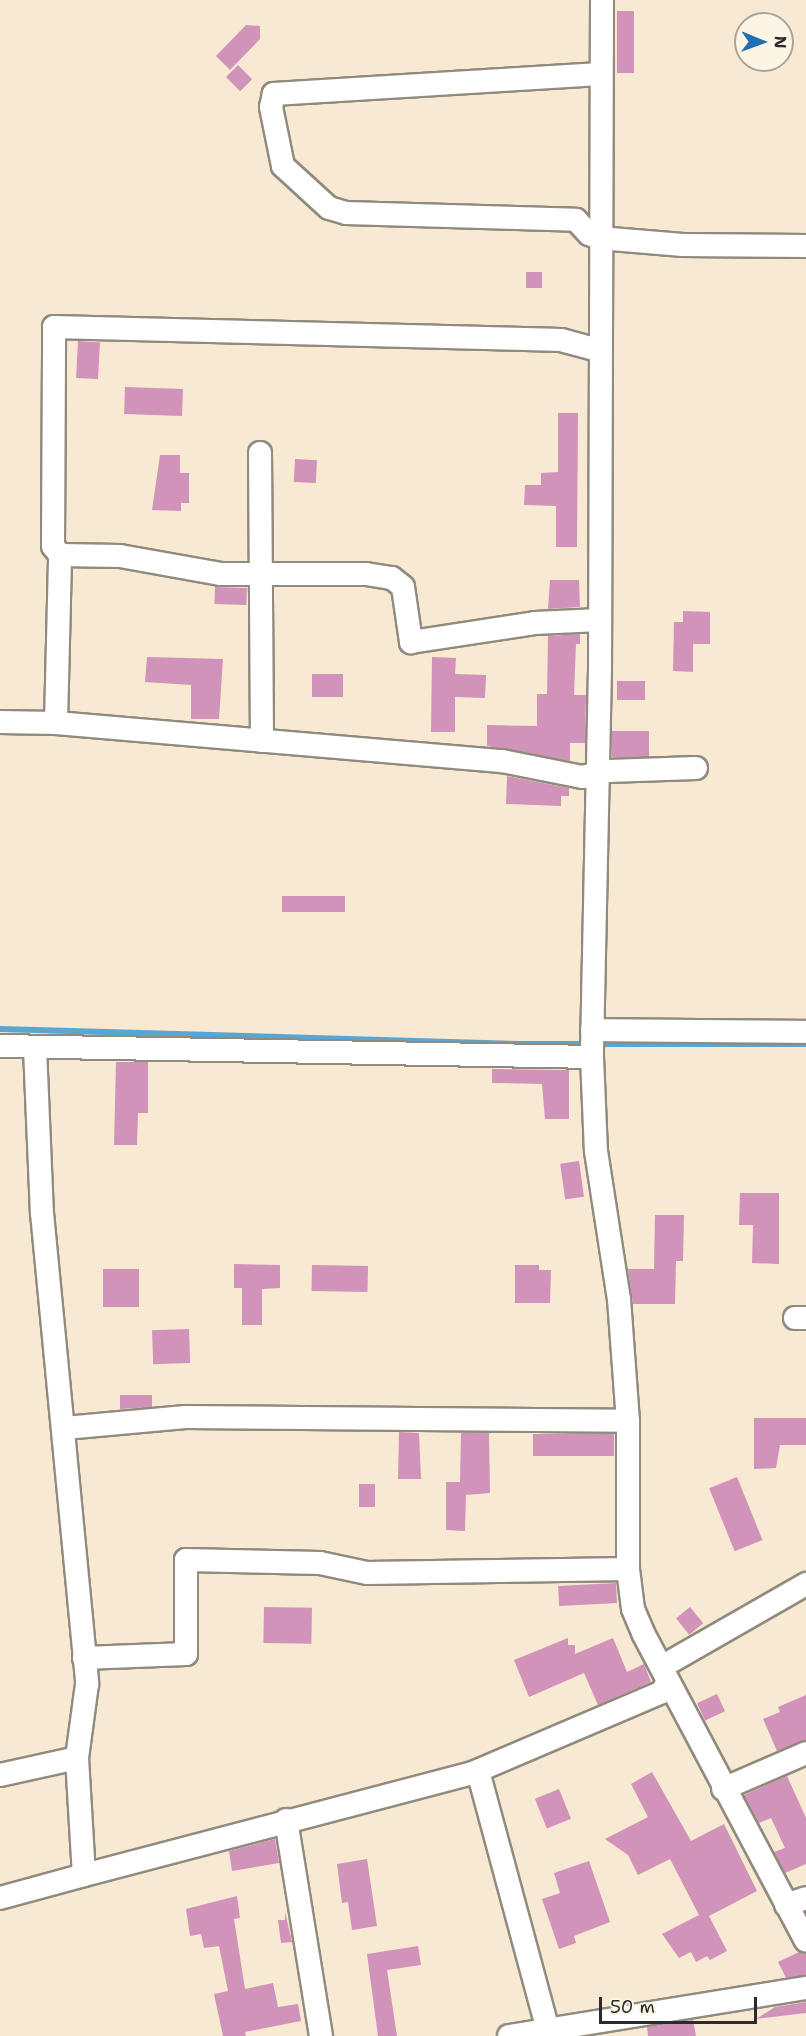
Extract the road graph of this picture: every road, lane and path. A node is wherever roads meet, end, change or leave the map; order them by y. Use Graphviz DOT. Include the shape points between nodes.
graph roads {
  1 [pos="602,0"];
  2 [pos="600,74"];
  3 [pos="599,238"];
  4 [pos="806,246"];
  5 [pos="598,350"];
  6 [pos="260,453"];
  7 [pos="60,555"];
  8 [pos="261,575"];
  9 [pos="600,620"];
  10 [pos="0,722"];
  11 [pos="56,723"];
  12 [pos="262,741"];
  13 [pos="696,768"];
  14 [pos="596,774"];
  15 [pos="592,1030"];
  16 [pos="806,1032"];
  17 [pos="0,1046"];
  18 [pos="36,1048"];
  19 [pos="592,1057"];
  20 [pos="628,1421"];
  21 [pos="65,1428"];
  22 [pos="628,1569"];
  23 [pos="806,1584"];
  24 [pos="84,1658"];
  25 [pos="665,1675"];
  26 [pos="806,1753"];
  27 [pos="77,1758"];
  28 [pos="478,1771"];
  29 [pos="0,1775"];
  30 [pos="723,1789"];
  31 [pos="286,1820"];
  32 [pos="84,1875"];
  33 [pos="0,1898"];
  34 [pos="796,1901"];
  35 [pos="806,1941"];
  36 [pos="806,1988"];
  37 [pos="549,2030"];
  38 [pos="321,2036"];
  39 [pos="509,2036"];
  1 -- 2 [label="street"];
  2 -- 3 [label="street"];
  2 -- 3 [label="street" via="274,94 271,107 283,166 329,208 346,213 576,220 588,234"];
  3 -- 4 [label="street" via="683,245"];
  3 -- 5 [label="street"];
  5 -- 7 [label="street" via="561,340 54,327 53,546"];
  5 -- 9 [label="street"];
  6 -- 8 [label="street"];
  7 -- 8 [label="street" via="120,556 182,570"];
  7 -- 11 [label="street"];
  8 -- 9 [label="street" via="366,574 392,578 402,587 411,642 535,622"];
  8 -- 12 [label="street"];
  9 -- 14 [label="street"];
  10 -- 11 [label="street"];
  11 -- 12 [label="street"];
  12 -- 14 [label="street" via="502,761 582,777"];
  13 -- 14 [label="street"];
  14 -- 15 [label="street"];
  15 -- 16 [label="street"];
  15 -- 19 [label="street"];
  17 -- 18 [label="street"];
  18 -- 19 [label="street" via="176,1047"];
  18 -- 21 [label="street" via="42,1213"];
  19 -- 20 [label="street" via="596,1151 619,1299"];
  20 -- 21 [label="street" via="186,1417"];
  20 -- 22 [label="street"];
  21 -- 24 [label="street"];
  22 -- 24 [label="street" via="366,1573 320,1563 186,1560 186,1654"];
  22 -- 25 [label="street" via="633,1609"];
  23 -- 25 [label="street"];
  24 -- 27 [label="street" via="87,1684"];
  25 -- 28 [label="street" via="662,1692"];
  25 -- 30 [label="street"];
  26 -- 30 [label="street"];
  27 -- 29 [label="street"];
  27 -- 32 [label="street"];
  28 -- 31 [label="street"];
  28 -- 37 [label="street"];
  30 -- 34 [label="street"];
  31 -- 32 [label="street"];
  31 -- 38 [label="street"];
  32 -- 33 [label="street"];
  34 -- 35 [label="street"];
  36 -- 37 [label="street"];
  37 -- 39 [label="street"];
}
